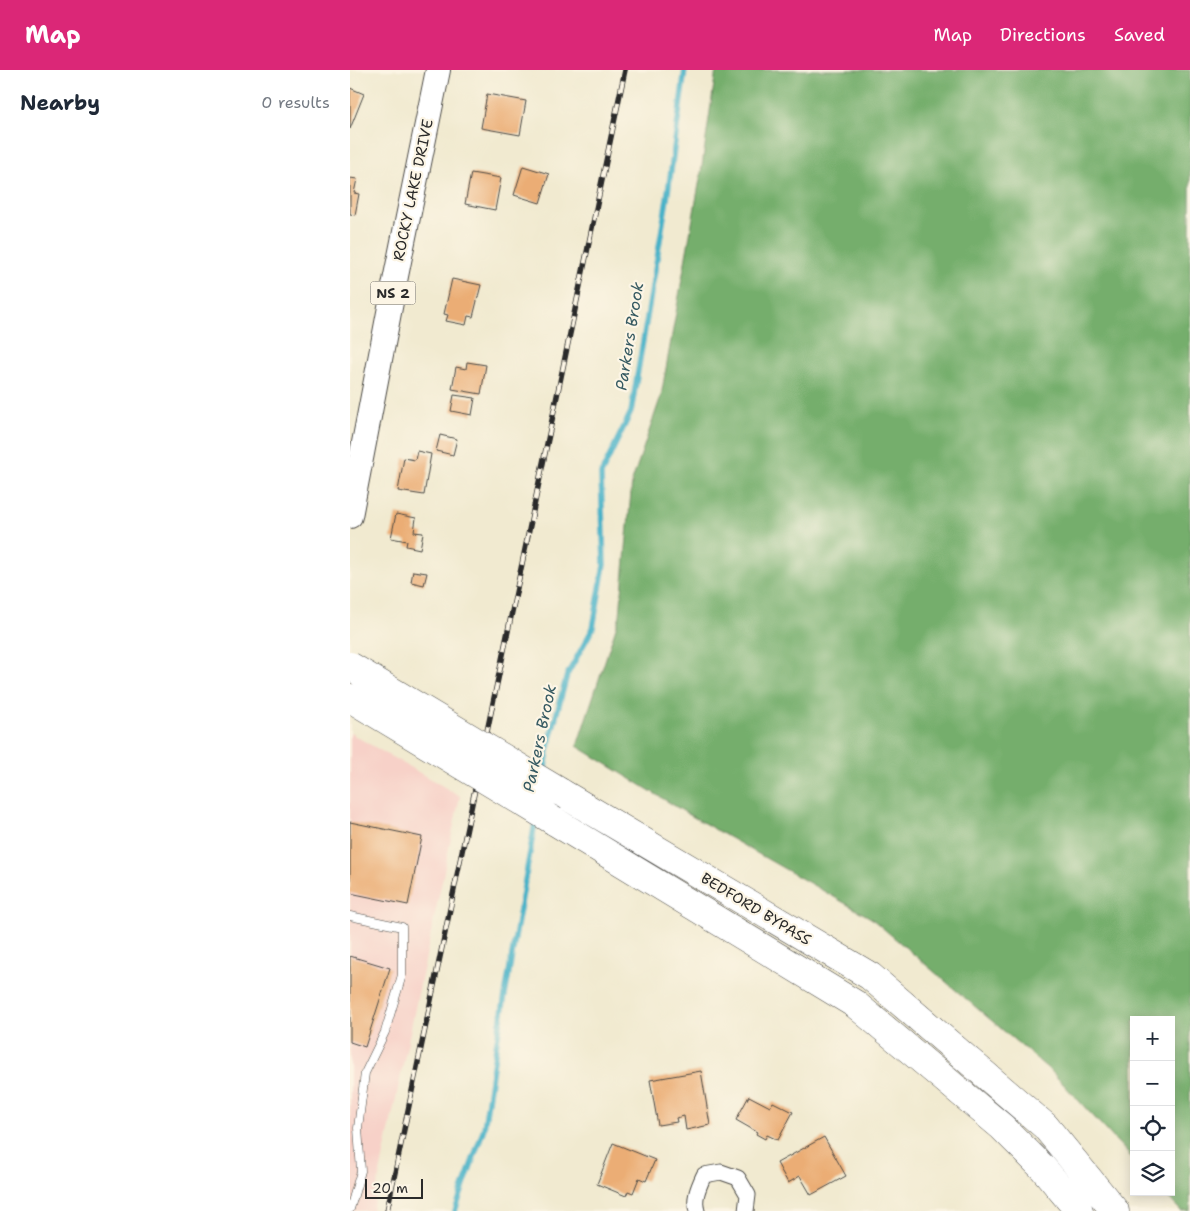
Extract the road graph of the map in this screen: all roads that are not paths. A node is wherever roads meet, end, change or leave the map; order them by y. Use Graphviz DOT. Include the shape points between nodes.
graph roads {
  1 [pos="438,70"];
  2 [pos="350,516"];
  3 [pos="350,666"];
  4 [pos="350,698"];
  5 [pos="350,916"];
  6 [pos="350,1122"];
  7 [pos="358,1128"];
  8 [pos="350,1209"];
  9 [pos="697,1211"];
  10 [pos="746,1211"];
  11 [pos="1079,1211"];
  12 [pos="1115,1211"];
  1 -- 2 [label="main road, ROCKY LAKE DRIVE / NS 2"];
  3 -- 12 [label="highway, BEDFORD BYPASS, bridge" via="870,976 1045,1126"];
  4 -- 11 [label="highway, BEDFORD BYPASS, bridge" via="854,1004 1002,1127"];
  5 -- 7 [label="lane" via="402,927 402,975 385,1032 365,1074"];
  6 -- 7 [label="lane"];
  7 -- 8 [label="lane" via="361,1171"];
  9 -- 10 [label="street" via="697,1193 704,1175 721,1172 738,1178 748,1195"];
}
